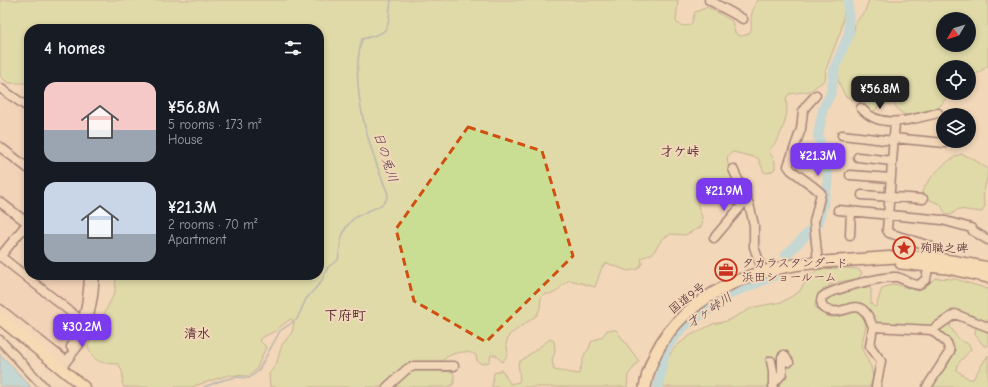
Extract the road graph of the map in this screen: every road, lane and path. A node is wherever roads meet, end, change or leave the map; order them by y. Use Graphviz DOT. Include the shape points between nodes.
graph roads {
  1 [pos="709,0"];
  2 [pos="743,19"];
  3 [pos="0,88"];
  4 [pos="816,95"];
  5 [pos="24,105"];
  6 [pos="861,108"];
  7 [pos="936,114"];
  8 [pos="895,122"];
  9 [pos="842,135"];
  10 [pos="893,139"];
  11 [pos="936,142"];
  12 [pos="0,147"];
  13 [pos="858,157"];
  14 [pos="892,161"];
  15 [pos="24,165"];
  16 [pos="733,169"];
  17 [pos="850,175"];
  18 [pos="891,178"];
  19 [pos="862,195"];
  20 [pos="890,196"];
  21 [pos="747,199"];
  22 [pos="923,199"];
  23 [pos="0,202"];
  24 [pos="838,210"];
  25 [pos="851,211"];
  26 [pos="888,215"];
  27 [pos="24,220"];
  28 [pos="24,228"];
  29 [pos="850,235"];
  30 [pos="714,238"];
  31 [pos="988,240"];
  32 [pos="0,257"];
  33 [pos="930,262"];
  34 [pos="818,263"];
  35 [pos="988,268"];
  36 [pos="763,272"];
  37 [pos="24,276"];
  38 [pos="988,276"];
  39 [pos="29,280"];
  40 [pos="89,280"];
  41 [pos="95,280"];
  42 [pos="0,309"];
  43 [pos="0,319"];
  44 [pos="82,321"];
  45 [pos="873,327"];
  46 [pos="988,327"];
  47 [pos="932,330"];
  48 [pos="0,340"];
  49 [pos="771,361"];
  50 [pos="789,362"];
  51 [pos="60,364"];
  52 [pos="454,366"];
  53 [pos="773,386"];
  54 [pos="44,387"];
  55 [pos="84,387"];
  56 [pos="387,387"];
  57 [pos="645,387"];
  58 [pos="876,387"];
  59 [pos="927,387"];
  1 -- 2 [label="street"];
  3 -- 5 [label="street"];
  4 -- 34 [label="street" via="804,111 801,129 788,166 821,193 814,222"];
  6 -- 8 [label="street" via="874,120"];
  7 -- 8 [label="street"];
  8 -- 10 [label="street"];
  9 -- 10 [label="street"];
  10 -- 11 [label="street"];
  10 -- 14 [label="street"];
  12 -- 15 [label="street"];
  13 -- 14 [label="street"];
  14 -- 18 [label="street"];
  16 -- 21 [label="street"];
  17 -- 18 [label="street"];
  18 -- 20 [label="street"];
  19 -- 20 [label="street"];
  20 -- 22 [label="street"];
  20 -- 26 [label="street"];
  21 -- 30 [label="street"];
  21 -- 36 [label="street" via="754,225 754,247"];
  23 -- 27 [label="street"];
  24 -- 25 [label="street"];
  25 -- 26 [label="street"];
  25 -- 29 [label="street"];
  26 -- 31 [label="street" via="942,220 971,228"];
  26 -- 33 [label="street" via="886,230 930,246"];
  28 -- 32 [label="street"];
  32 -- 37 [label="street"];
  33 -- 34 [label="highway, 国道9号" via="900,257"];
  33 -- 35 [label="highway, 国道9号"];
  33 -- 38 [label="highway, 国道9号"];
  33 -- 45 [label="street" via="924,282 919,285 894,277 837,289 822,297 821,305 826,310 839,311 860,307 869,315"];
  34 -- 36 [label="highway, 国道9号"];
  36 -- 57 [label="highway, 国道9号" via="719,290 681,318 659,347"];
  39 -- 44 [label="street"];
  40 -- 44 [label="street" via="88,297"];
  41 -- 51 [label="street" via="85,337"];
  42 -- 51 [label="street"];
  43 -- 51 [label="main road"];
  44 -- 51 [label="street" via="78,337"];
  45 -- 47 [label="street"];
  45 -- 58 [label="street" via="870,346 881,361"];
  46 -- 47 [label="street" via="955,314"];
  47 -- 59 [label="street" via="947,343 950,351"];
  48 -- 54 [label="street"];
  49 -- 53 [label="street"];
  50 -- 53 [label="street" via="784,355 782,357 782,374"];
  51 -- 55 [label="main road"];
  52 -- 56 [label="street" via="414,366"];
}
